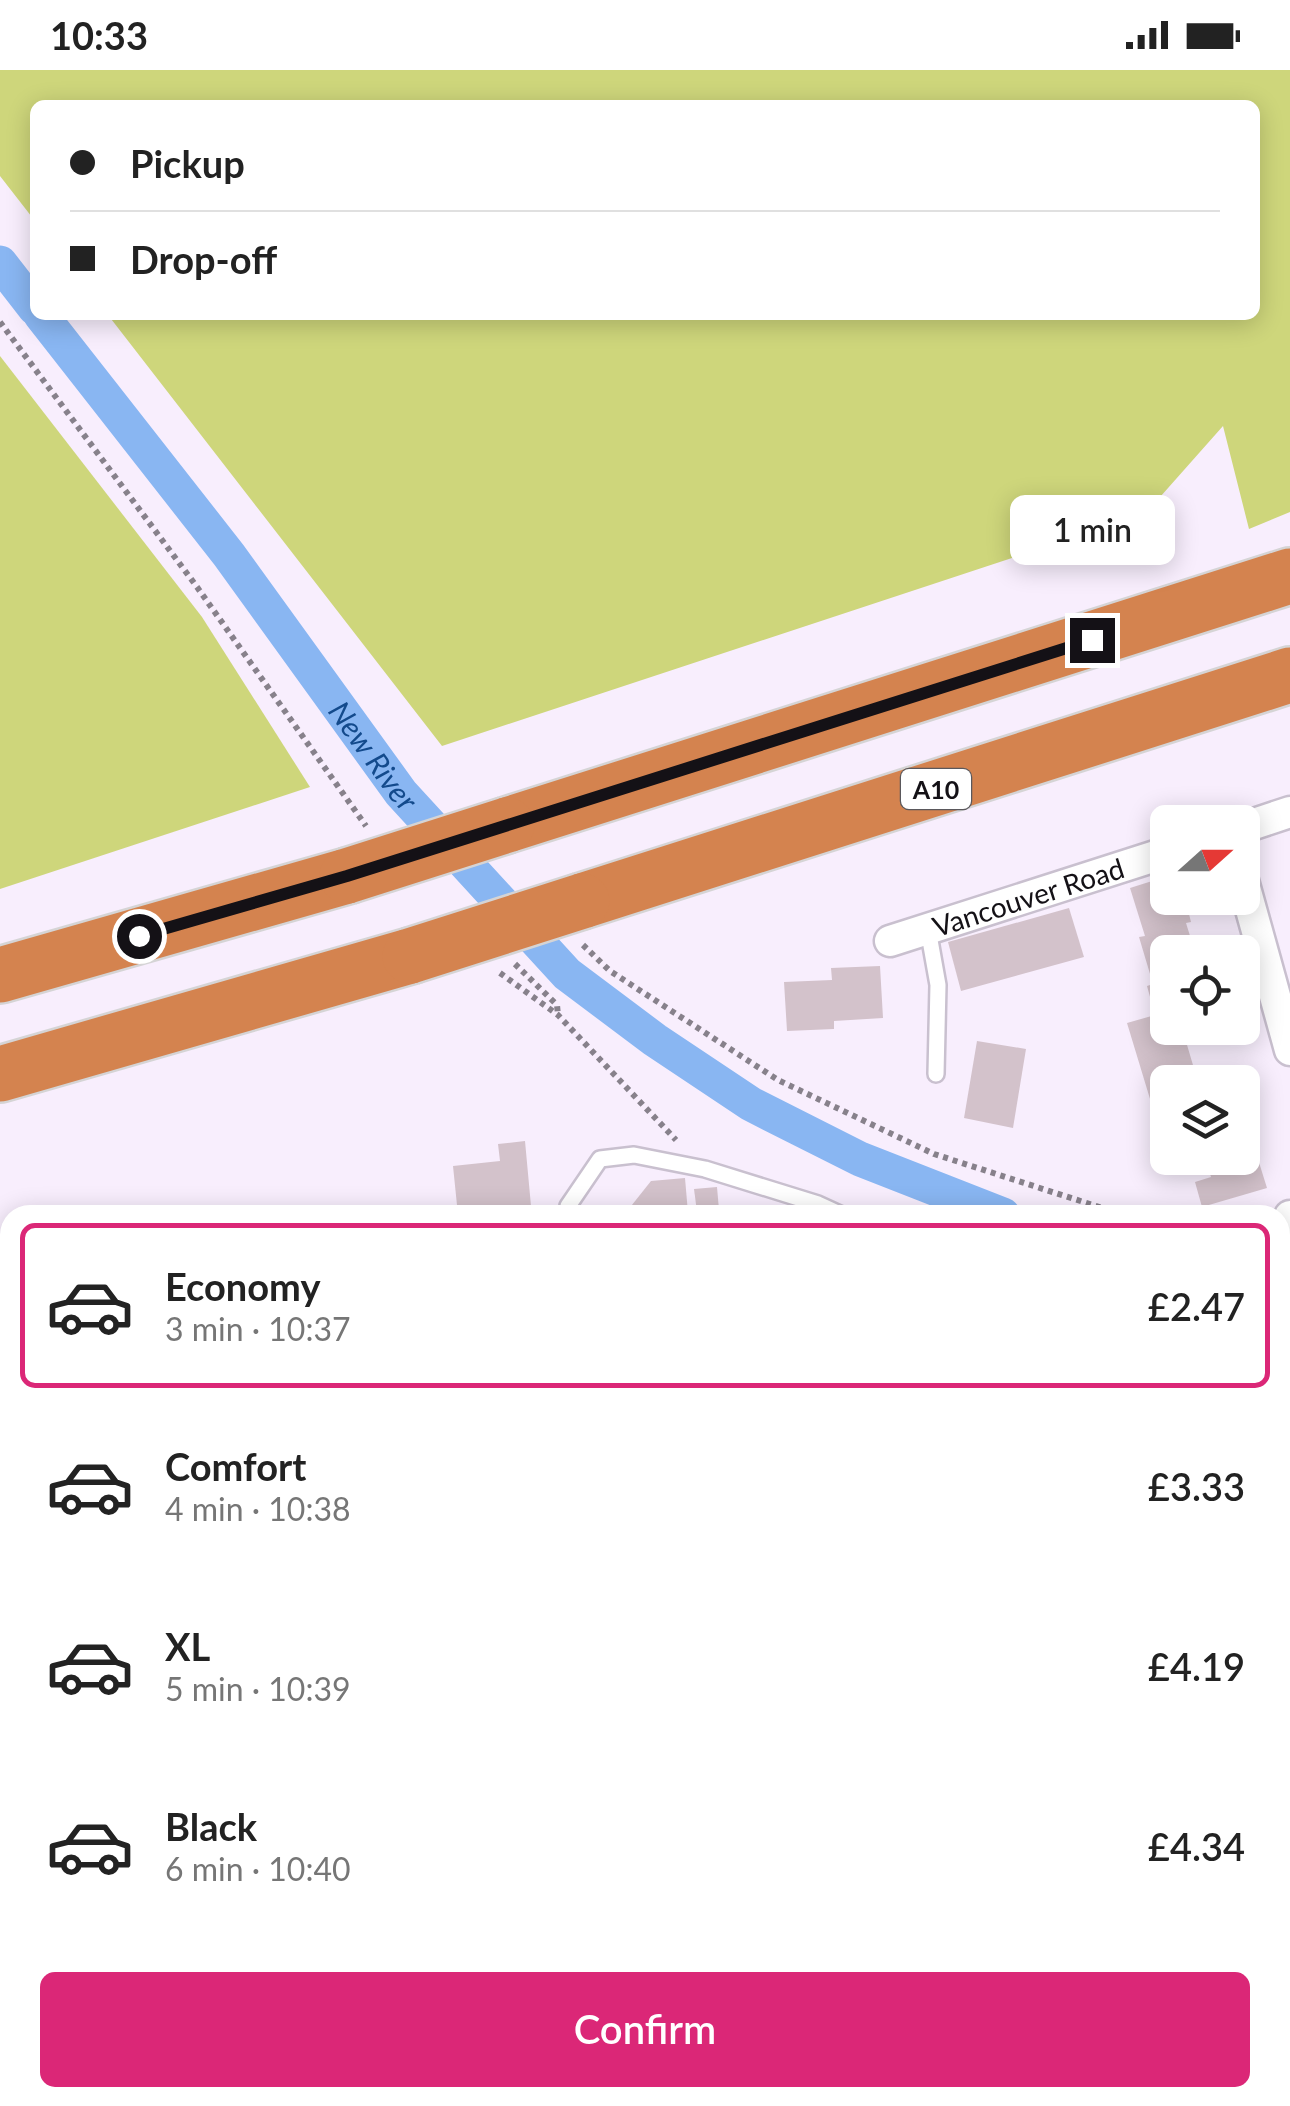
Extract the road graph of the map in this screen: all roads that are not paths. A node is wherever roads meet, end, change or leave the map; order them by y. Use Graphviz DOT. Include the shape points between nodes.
graph roads {
  1 [pos="1290,541"];
  2 [pos="1290,576"];
  3 [pos="1160,618"];
  4 [pos="1290,675"];
  5 [pos="1290,812"];
  6 [pos="1260,822"];
  7 [pos="1150,858"];
  8 [pos="1253,915"];
  9 [pos="928,930"];
  10 [pos="890,940"];
  11 [pos="0,976"];
  12 [pos="1289,1037"];
  13 [pos="0,1074"];
  14 [pos="936,1074"];
  15 [pos="569,1205"];
  16 [pos="820,1205"];
  1 -- 3 [label="highway" via="1238,562"];
  2 -- 3 [label="highway"];
  3 -- 11 [label="highway, bridge" via="347,876"];
  4 -- 13 [label="highway, A10, bridge" via="579,921 410,956"];
  5 -- 6 [label="street"];
  7 -- 9 [label="street, Vancouver Road"];
  8 -- 12 [label="street"];
  9 -- 10 [label="street, Vancouver Road"];
  9 -- 14 [label="lane" via="938,985"];
  15 -- 16 [label="lane" via="600,1159 634,1155"];
}
